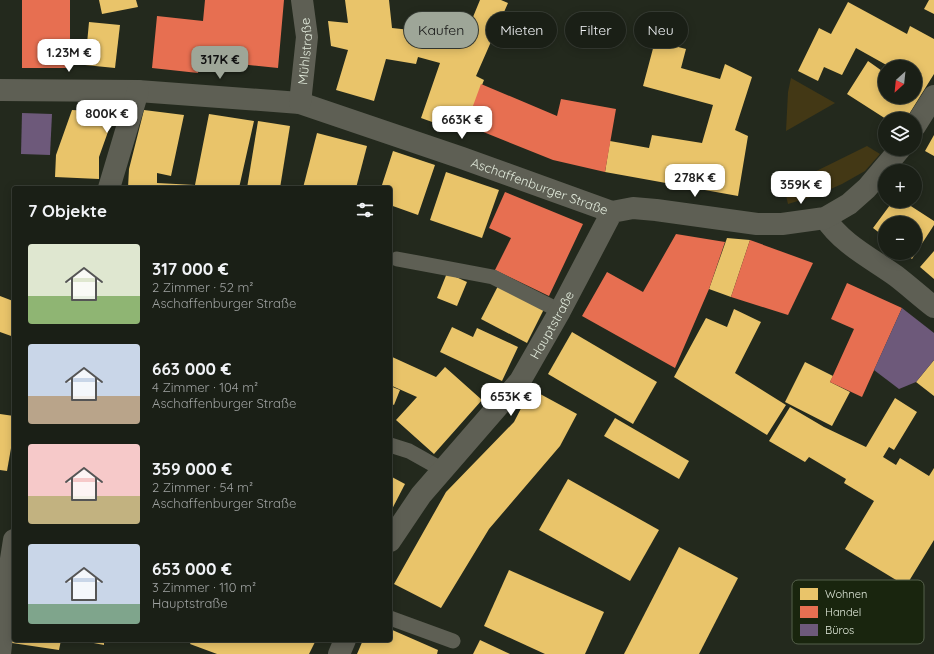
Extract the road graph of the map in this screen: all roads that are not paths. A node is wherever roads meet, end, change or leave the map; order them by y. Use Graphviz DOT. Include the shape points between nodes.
graph roads {
  1 [pos="302,0"];
  2 [pos="0,90"];
  3 [pos="138,91"];
  4 [pos="934,96"];
  5 [pos="300,103"];
  6 [pos="922,115"];
  7 [pos="894,156"];
  8 [pos="110,186"];
  9 [pos="612,212"];
  10 [pos="825,218"];
  11 [pos="397,259"];
  12 [pos="934,307"];
  13 [pos="560,311"];
  14 [pos="392,446"];
  15 [pos="443,470"];
  16 [pos="392,538"];
  17 [pos="12,553"];
  18 [pos="392,619"];
  19 [pos="453,641"];
  20 [pos="344,642"];
  21 [pos="0,654"];
  22 [pos="339,654"];
  1 -- 5 [label="street, Mühlstraße" via="307,37"];
  2 -- 3 [label="street, Aschaffenburger Straße"];
  3 -- 5 [label="street, Aschaffenburger Straße"];
  3 -- 8 [label="street"];
  4 -- 6 [label="street"];
  5 -- 9 [label="street, Aschaffenburger Straße"];
  7 -- 10 [label="street" via="867,188 849,204"];
  9 -- 10 [label="street, Aschaffenburger Straße" via="633,208 756,224 782,224"];
  9 -- 13 [label="street, Hauptstraße"];
  10 -- 12 [label="street" via="848,243"];
  11 -- 13 [label="lane" via="493,277"];
  13 -- 15 [label="street, Hauptstraße" via="520,381"];
  14 -- 15 [label="lane" via="409,451"];
  15 -- 16 [label="street, Hauptstraße" via="421,495"];
  17 -- 21 [label="street"];
  18 -- 19 [label="lane"];
  20 -- 22 [label="street"];
}
